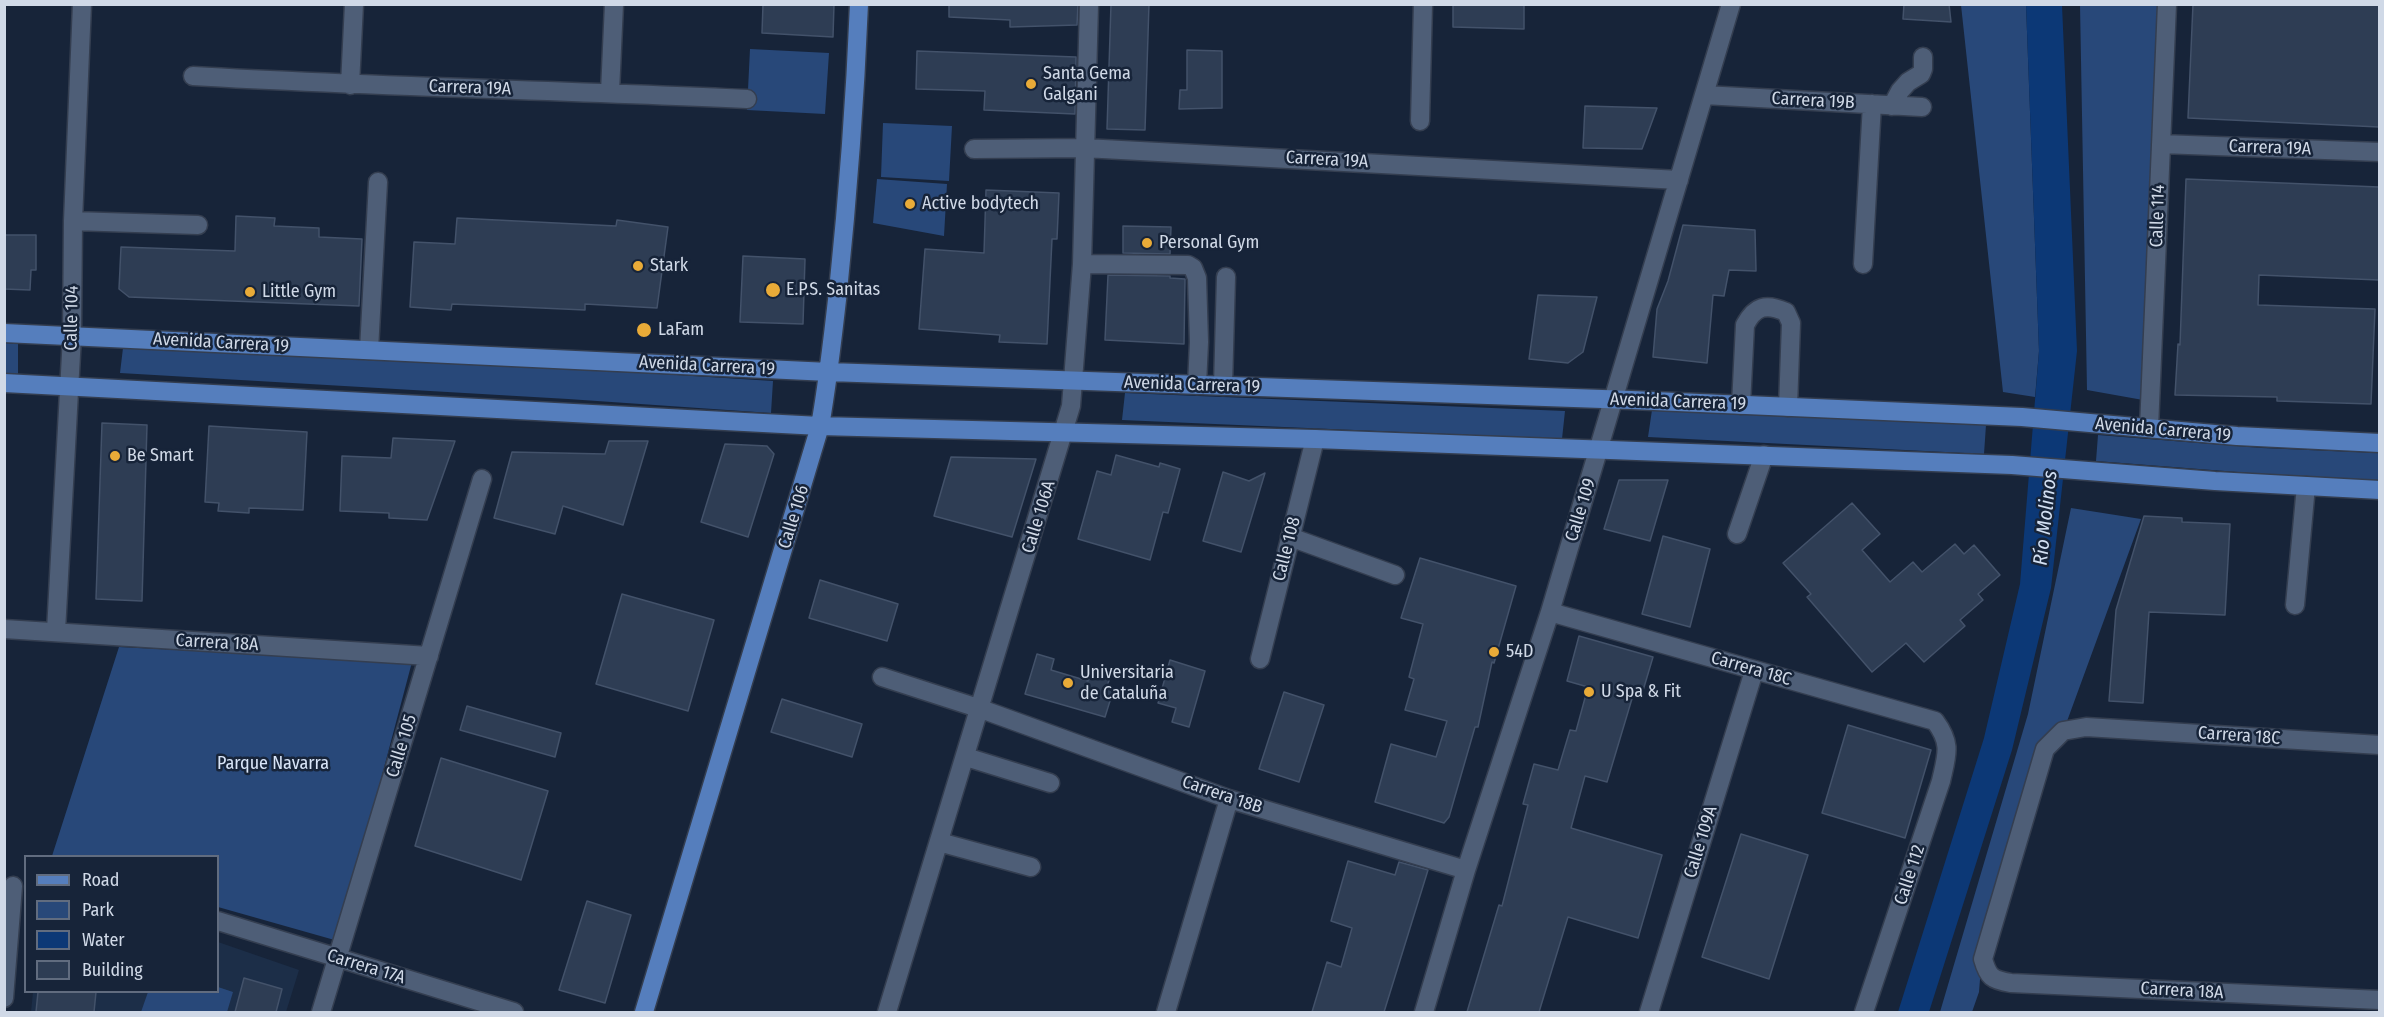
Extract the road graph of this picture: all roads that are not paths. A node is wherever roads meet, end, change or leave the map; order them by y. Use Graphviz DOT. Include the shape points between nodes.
graph roads {
  1 [pos="82,4"];
  2 [pos="354,4"];
  3 [pos="614,4"];
  4 [pos="859,4"];
  5 [pos="1089,4"];
  6 [pos="1423,4"];
  7 [pos="1731,4"];
  8 [pos="2167,4"];
  9 [pos="1923,57"];
  10 [pos="193,76"];
  11 [pos="350,85"];
  12 [pos="610,92"];
  13 [pos="1704,95"];
  14 [pos="747,99"];
  15 [pos="1872,104"];
  16 [pos="1892,106"];
  17 [pos="1922,107"];
  18 [pos="1420,121"];
  19 [pos="2161,144"];
  20 [pos="974,148"];
  21 [pos="1084,148"];
  22 [pos="2379,152"];
  23 [pos="1678,180"];
  24 [pos="378,182"];
  25 [pos="74,221"];
  26 [pos="198,225"];
  27 [pos="1082,264"];
  28 [pos="1863,264"];
  29 [pos="1226,277"];
  30 [pos="4,333"];
  31 [pos="72,336"];
  32 [pos="369,350"];
  33 [pos="829,372"];
  34 [pos="1072,381"];
  35 [pos="4,384"];
  36 [pos="1197,385"];
  37 [pos="70,386"];
  38 [pos="1223,386"];
  39 [pos="1614,399"];
  40 [pos="1741,405"];
  41 [pos="1788,406"];
  42 [pos="820,426"];
  43 [pos="2149,428"];
  44 [pos="1065,432"];
  45 [pos="1315,439"];
  46 [pos="2379,442"];
  47 [pos="1599,449"];
  48 [pos="1764,455"];
  49 [pos="482,479"];
  50 [pos="2306,486"];
  51 [pos="2379,490"];
  52 [pos="1737,534"];
  53 [pos="1290,537"];
  54 [pos="1395,575"];
  55 [pos="2295,605"];
  56 [pos="1550,612"];
  57 [pos="4,629"];
  58 [pos="56,631"];
  59 [pos="429,656"];
  60 [pos="1260,659"];
  61 [pos="1754,671"];
  62 [pos="882,677"];
  63 [pos="981,709"];
  64 [pos="1946,735"];
  65 [pos="2379,746"];
  66 [pos="966,757"];
  67 [pos="1050,783"];
  68 [pos="1230,799"];
  69 [pos="939,842"];
  70 [pos="1031,867"];
  71 [pos="1466,870"];
  72 [pos="14,886"];
  73 [pos="219,921"];
  74 [pos="338,959"];
  75 [pos="1987,973"];
  76 [pos="4,998"];
  77 [pos="2379,1000"];
  78 [pos="321,1012"];
  79 [pos="514,1012"];
  80 [pos="644,1012"];
  81 [pos="887,1012"];
  82 [pos="1166,1012"];
  83 [pos="1424,1012"];
  84 [pos="1648,1012"];
  85 [pos="1864,1012"];
  1 -- 25 [label="street, Calle 104"];
  2 -- 11 [label="street"];
  3 -- 12 [label="street"];
  4 -- 33 [label="main road, Calle 106" via="845,228"];
  5 -- 21 [label="street, Calle 106A"];
  6 -- 18 [label="street"];
  7 -- 13 [label="street, Calle 109"];
  8 -- 19 [label="street, Calle 114"];
  9 -- 16 [label="street" via="1921,74 1908,82"];
  10 -- 11 [label="street, Carrera 19A"];
  11 -- 12 [label="street, Carrera 19A"];
  12 -- 14 [label="street, Carrera 19A"];
  13 -- 15 [label="street, Carrera 19B"];
  13 -- 23 [label="street, Calle 109"];
  15 -- 16 [label="street, Carrera 19B"];
  15 -- 28 [label="street"];
  16 -- 17 [label="street, Carrera 19B"];
  19 -- 22 [label="street, Carrera 19A"];
  19 -- 43 [label="street, Calle 114"];
  20 -- 21 [label="street, Carrera 19A"];
  21 -- 23 [label="street, Carrera 19A"];
  21 -- 27 [label="street, Calle 106A"];
  23 -- 39 [label="street, Calle 109"];
  24 -- 32 [label="street"];
  25 -- 26 [label="street"];
  25 -- 31 [label="street, Calle 104"];
  27 -- 34 [label="street, Calle 106A"];
  27 -- 36 [label="street" via="1193,268 1197,278"];
  29 -- 38 [label="street"];
  30 -- 31 [label="main road, Avenida Carrera 19"];
  31 -- 32 [label="main road, Avenida Carrera 19"];
  31 -- 37 [label="street, Calle 104"];
  32 -- 33 [label="main road, Avenida Carrera 19"];
  33 -- 34 [label="main road, Avenida Carrera 19"];
  33 -- 42 [label="main road, Calle 106"];
  34 -- 36 [label="main road, Avenida Carrera 19"];
  34 -- 44 [label="street, Calle 106A"];
  35 -- 37 [label="main road"];
  36 -- 38 [label="main road, Avenida Carrera 19"];
  37 -- 42 [label="main road"];
  37 -- 58 [label="street, Calle 104"];
  38 -- 39 [label="main road, Avenida Carrera 19"];
  39 -- 40 [label="main road, Avenida Carrera 19"];
  39 -- 47 [label="street, Calle 109"];
  40 -- 41 [label="main road, Avenida Carrera 19"];
  40 -- 41 [label="street" via="1745,325 1751,313 1768,306 1785,312 1791,323"];
  41 -- 43 [label="main road, Avenida Carrera 19" via="2022,417"];
  42 -- 44 [label="main road"];
  42 -- 80 [label="main road, Calle 106"];
  43 -- 46 [label="main road, Avenida Carrera 19"];
  44 -- 45 [label="main road"];
  44 -- 63 [label="street, Calle 106A"];
  45 -- 47 [label="main road"];
  45 -- 53 [label="street, Calle 108"];
  47 -- 48 [label="main road"];
  47 -- 56 [label="street, Calle 109"];
  48 -- 50 [label="main road" via="2026,466"];
  48 -- 52 [label="street"];
  49 -- 59 [label="street, Calle 105"];
  50 -- 51 [label="main road"];
  50 -- 55 [label="street"];
  53 -- 54 [label="street"];
  53 -- 60 [label="street, Calle 108"];
  56 -- 61 [label="street, Carrera 18C"];
  56 -- 71 [label="street, Calle 109"];
  57 -- 58 [label="street, Carrera 18A"];
  58 -- 59 [label="street, Carrera 18A"];
  59 -- 74 [label="street, Calle 105"];
  61 -- 64 [label="street, Carrera 18C" via="1917,714 1935,721"];
  61 -- 84 [label="street, Calle 109A"];
  62 -- 63 [label="street, Carrera 18B"];
  63 -- 66 [label="street, Calle 106A"];
  63 -- 68 [label="street, Carrera 18B"];
  64 -- 85 [label="street, Calle 112" via="1941,781"];
  65 -- 75 [label="street, Carrera 18C" via="2086,727 2063,731 2046,749 1985,946"];
  66 -- 67 [label="street"];
  66 -- 69 [label="street, Calle 106A"];
  68 -- 71 [label="street, Carrera 18B"];
  68 -- 82 [label="street"];
  69 -- 70 [label="street"];
  69 -- 81 [label="street, Calle 106A"];
  71 -- 83 [label="street, Calle 109"];
  72 -- 76 [label="street"];
  73 -- 74 [label="street, Carrera 17A"];
  74 -- 78 [label="street, Calle 105"];
  74 -- 79 [label="street, Carrera 17A"];
  75 -- 77 [label="street, Carrera 18A" via="1997,981 2011,983"];
}
